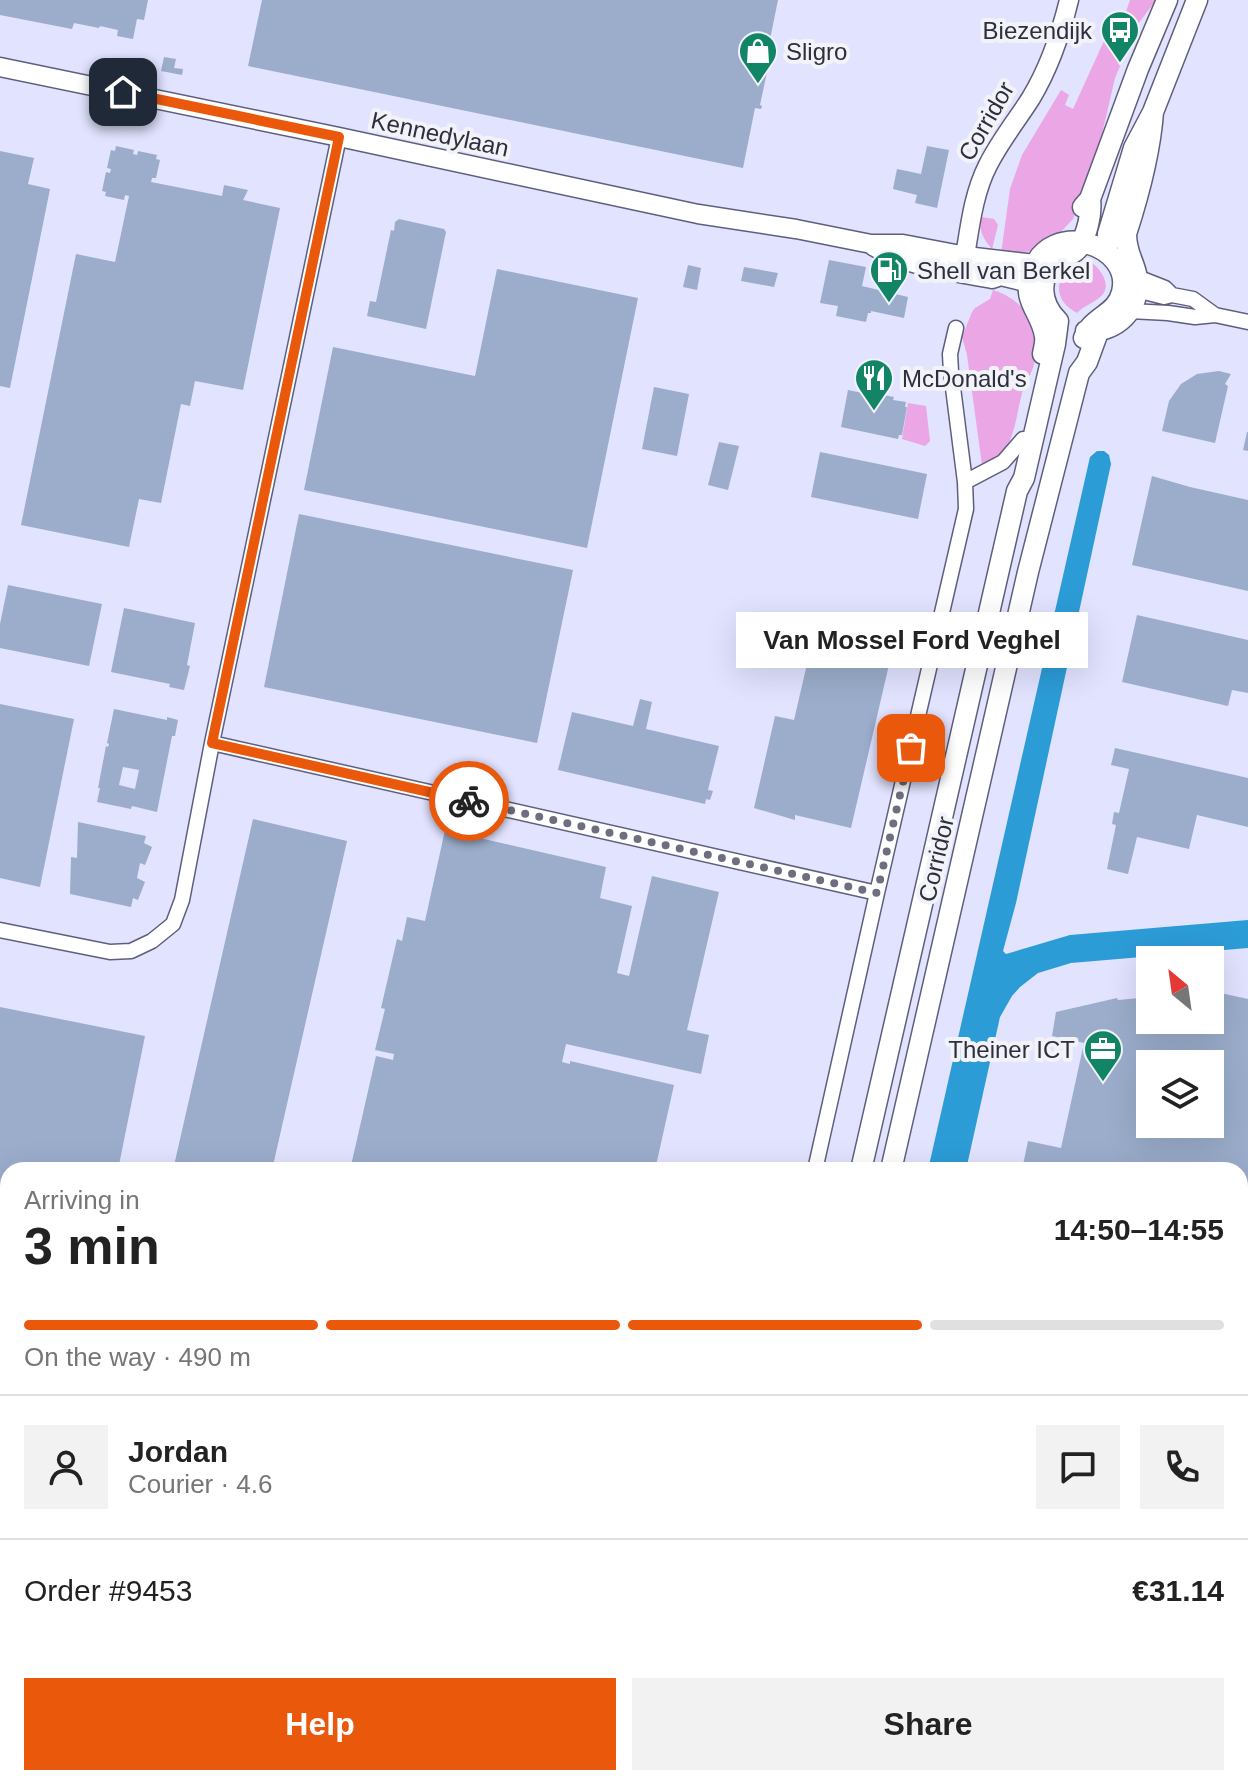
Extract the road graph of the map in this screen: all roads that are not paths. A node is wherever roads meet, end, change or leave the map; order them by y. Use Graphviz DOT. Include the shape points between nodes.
graph roads {
  1 [pos="1069,0"];
  2 [pos="1167,0"];
  3 [pos="1197,0"];
  4 [pos="0,67"];
  5 [pos="1153,112"];
  6 [pos="339,137"];
  7 [pos="1076,241"];
  8 [pos="1107,252"];
  9 [pos="964,264"];
  10 [pos="1034,283"];
  11 [pos="1132,284"];
  12 [pos="1130,311"];
  13 [pos="1215,315"];
  14 [pos="1248,322"];
  15 [pos="1050,323"];
  16 [pos="956,328"];
  17 [pos="1092,332"];
  18 [pos="1023,439"];
  19 [pos="965,482"];
  20 [pos="1017,491"];
  21 [pos="212,743"];
  22 [pos="877,893"];
  23 [pos="0,930"];
  24 [pos="817,1162"];
  25 [pos="863,1162"];
  26 [pos="893,1162"];
  1 -- 9 [label="street, Corridor" via="1061,34 1033,94 979,186"];
  2 -- 7 [label="main road" via="1090,199 1081,210"];
  3 -- 5 [label="main road"];
  4 -- 6 [label="street, Kennedylaan"];
  5 -- 8 [label="main road" via="1134,148"];
  5 -- 11 [label="main road" via="1147,160 1126,234"];
  6 -- 9 [label="street, Kennedylaan" via="698,214 871,244 903,244"];
  6 -- 21 [label="street"];
  7 -- 8 [label="main road"];
  7 -- 10 [label="main road" via="1050,248"];
  8 -- 11 [label="main road"];
  9 -- 10 [label="street, Kennedylaan"];
  9 -- 10 [label="street, Kennedylaan" via="992,279"];
  10 -- 15 [label="main road" via="1034,310"];
  11 -- 12 [label="main road"];
  11 -- 13 [label="street" via="1164,297 1193,299"];
  11 -- 17 [label="main road" via="1093,323"];
  12 -- 13 [label="street"];
  12 -- 17 [label="main road" via="1114,326"];
  13 -- 14 [label="street"];
  15 -- 17 [label="main road"];
  15 -- 18 [label="main road, Corridor"];
  15 -- 20 [label="main road, Corridor" via="1055,344"];
  16 -- 19 [label="street, Corridor" via="951,363"];
  17 -- 26 [label="main road, Corridor" via="1078,359 1079,373"];
  18 -- 19 [label="street" via="1003,462"];
  18 -- 20 [label="main road, Corridor"];
  19 -- 22 [label="street, Corridor" via="964,521"];
  20 -- 25 [label="main road, Corridor"];
  21 -- 22 [label="street"];
  21 -- 23 [label="street" via="173,924 131,951 110,952"];
  22 -- 24 [label="street, Corridor"];
}
